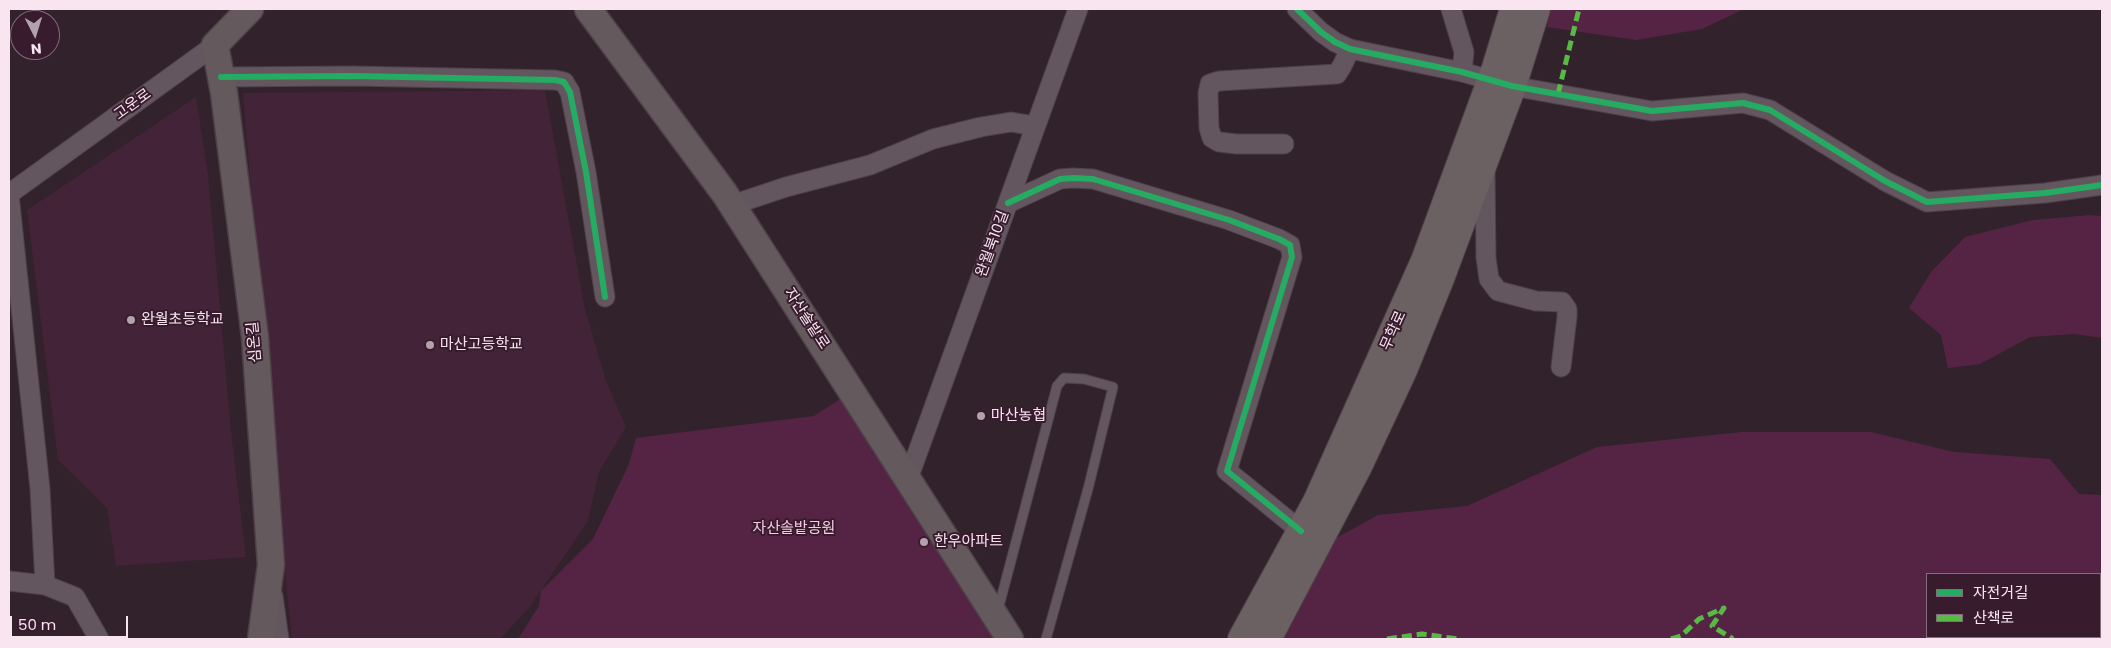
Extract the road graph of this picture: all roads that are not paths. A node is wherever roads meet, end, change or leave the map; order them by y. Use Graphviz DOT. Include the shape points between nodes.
graph roads {
  1 [pos="250,9"];
  2 [pos="588,9"];
  3 [pos="1078,9"];
  4 [pos="1297,9"];
  5 [pos="1451,9"];
  6 [pos="1514,9"];
  7 [pos="1536,9"];
  8 [pos="215,45"];
  9 [pos="1350,49"];
  10 [pos="1462,72"];
  11 [pos="221,77"];
  12 [pos="1502,83"];
  13 [pos="1035,126"];
  14 [pos="1284,144"];
  15 [pos="1484,161"];
  16 [pos="2102,186"];
  17 [pos="9,194"];
  18 [pos="1008,203"];
  19 [pos="732,205"];
  20 [pos="604,297"];
  21 [pos="1561,367"];
  22 [pos="908,480"];
  23 [pos="1302,531"];
  24 [pos="270,571"];
  25 [pos="9,581"];
  26 [pos="45,585"];
  27 [pos="995,618"];
  28 [pos="99,639"];
  29 [pos="261,639"];
  30 [pos="279,639"];
  31 [pos="1010,639"];
  32 [pos="1046,639"];
  33 [pos="1242,639"];
  34 [pos="1267,639"];
  1 -- 8 [label="main road, 고운로"];
  2 -- 19 [label="main road, 자산솔밭로"];
  3 -- 13 [label="street, 완월북10길"];
  4 -- 9 [label="street" via="1321,32"];
  5 -- 10 [label="street" via="1464,52"];
  6 -- 12 [label="main road, 무학로"];
  7 -- 12 [label="main road, 무학로"];
  8 -- 11 [label="main road, 심온길"];
  8 -- 17 [label="street, 고운로"];
  9 -- 10 [label="street"];
  9 -- 14 [label="street" via="1337,74 1210,84 1212,138 1237,144"];
  10 -- 12 [label="street"];
  11 -- 20 [label="street" via="352,76 564,82 570,92 586,172"];
  11 -- 24 [label="main road, 심온길" via="255,336"];
  12 -- 15 [label="main road, 무학로"];
  12 -- 16 [label="street" via="1652,111 1743,103 1770,110 1885,181 1927,202"];
  12 -- 23 [label="main road, 무학로" via="1318,502"];
  13 -- 18 [label="street, 완월북10길"];
  13 -- 19 [label="street" via="1011,122 933,139 870,165"];
  15 -- 21 [label="street" via="1489,279 1498,291 1536,302 1562,302 1567,309"];
  15 -- 34 [label="main road, 무학로" via="1388,405"];
  17 -- 26 [label="street, 고운로" via="40,489"];
  18 -- 22 [label="street, 완월북10길"];
  18 -- 23 [label="street" via="1060,180 1093,179 1228,220 1290,245 1292,257 1227,471"];
  19 -- 22 [label="main road, 자산솔밭로"];
  22 -- 27 [label="main road, 자산솔밭로"];
  23 -- 33 [label="main road, 무학로"];
  24 -- 29 [label="main road, 심온길"];
  24 -- 30 [label="street"];
  25 -- 26 [label="street"];
  26 -- 28 [label="street" via="75,597"];
  27 -- 31 [label="main road, 자산솔밭로"];
  27 -- 32 [label="lane" via="1057,386 1064,378 1084,379 1113,388"];
}
